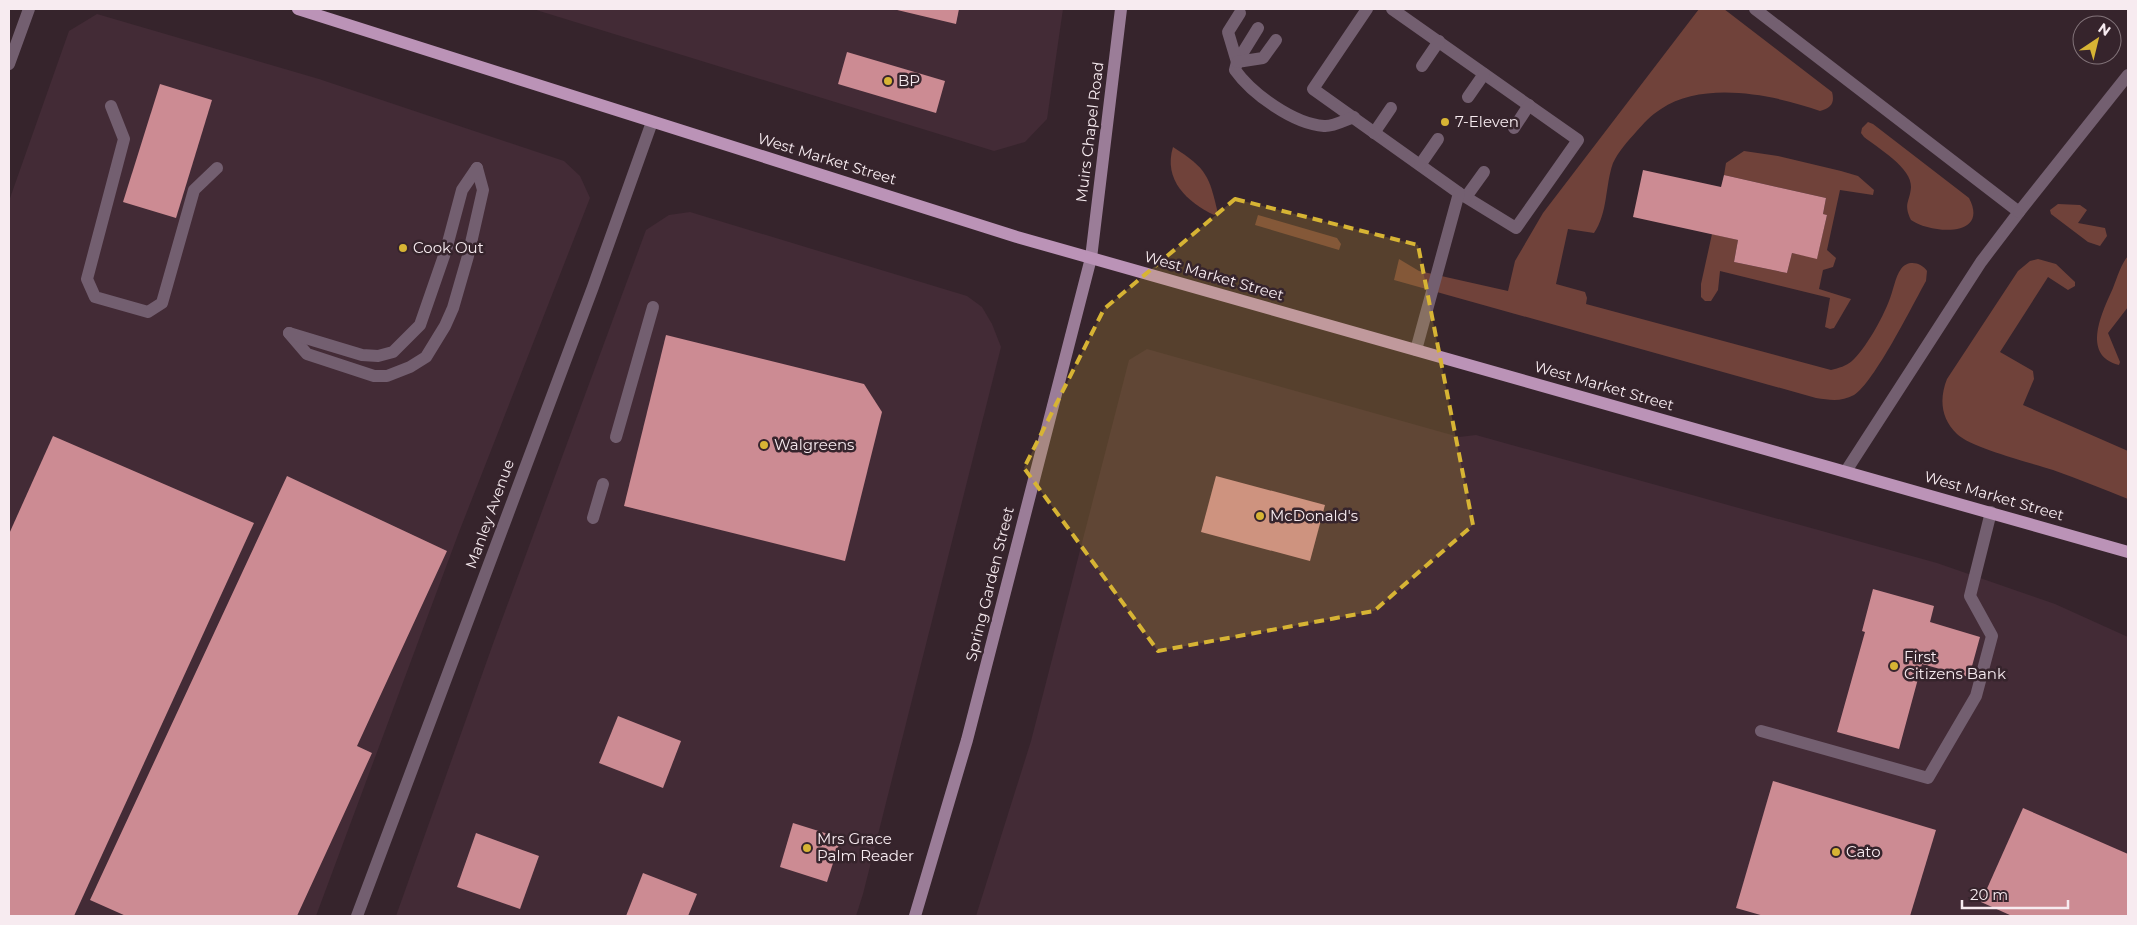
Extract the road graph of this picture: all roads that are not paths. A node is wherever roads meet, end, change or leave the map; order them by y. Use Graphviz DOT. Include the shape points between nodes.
graph roads {
  1 [pos="29,9"];
  2 [pos="298,9"];
  3 [pos="1120,9"];
  4 [pos="1367,9"];
  5 [pos="1392,9"];
  6 [pos="1755,9"];
  7 [pos="1240,13"];
  8 [pos="1258,28"];
  9 [pos="1276,40"];
  10 [pos="1439,41"];
  11 [pos="1238,62"];
  12 [pos="9,64"];
  13 [pos="1422,66"];
  14 [pos="1484,74"];
  15 [pos="2128,75"];
  16 [pos="1468,97"];
  17 [pos="1529,105"];
  18 [pos="111,106"];
  19 [pos="1391,108"];
  20 [pos="1354,117"];
  21 [pos="652,122"];
  22 [pos="1514,128"];
  23 [pos="1374,133"];
  24 [pos="1438,139"];
  25 [pos="1420,164"];
  26 [pos="217,168"];
  27 [pos="477,168"];
  28 [pos="1484,172"];
  29 [pos="1463,195"];
  30 [pos="2018,212"];
  31 [pos="1091,258"];
  32 [pos="653,307"];
  33 [pos="1416,350"];
  34 [pos="616,437"];
  35 [pos="1846,472"];
  36 [pos="603,484"];
  37 [pos="1990,512"];
  38 [pos="593,518"];
  39 [pos="2128,552"];
  40 [pos="1760,731"];
  41 [pos="357,916"];
  42 [pos="916,916"];
  1 -- 12 [label="street"];
  2 -- 21 [label="main road, West Market Street"];
  3 -- 31 [label="main road, Muirs Chapel Road"];
  4 -- 20 [label="street" via="1313,89"];
  5 -- 10 [label="street"];
  6 -- 30 [label="street"];
  7 -- 11 [label="street" via="1228,32"];
  8 -- 11 [label="street"];
  9 -- 11 [label="street" via="1263,58"];
  10 -- 13 [label="street"];
  10 -- 14 [label="street"];
  11 -- 20 [label="street" via="1235,70 1242,81 1290,116 1325,126"];
  14 -- 16 [label="street"];
  14 -- 17 [label="street"];
  15 -- 30 [label="street"];
  17 -- 22 [label="street"];
  17 -- 29 [label="street" via="1578,140 1516,228"];
  18 -- 26 [label="street" via="124,139 87,279 95,297 148,312 162,303 194,190"];
  19 -- 23 [label="street"];
  20 -- 23 [label="street"];
  21 -- 31 [label="main road, West Market Street"];
  21 -- 41 [label="street, Manley Avenue"];
  23 -- 25 [label="street"];
  24 -- 25 [label="street"];
  25 -- 29 [label="street"];
  27 -- 27 [label="street" via="462,190 446,250 420,325 393,352 378,356 362,355 289,333 307,354 374,376 387,376 426,357 446,326 468,256 483,190"];
  28 -- 29 [label="street"];
  29 -- 33 [label="street"];
  30 -- 35 [label="street" via="1981,262"];
  31 -- 33 [label="main road, West Market Street"];
  31 -- 42 [label="main road, Spring Garden Street" via="967,740"];
  32 -- 34 [label="street"];
  33 -- 35 [label="main road, West Market Street"];
  35 -- 37 [label="main road, West Market Street"];
  36 -- 38 [label="street"];
  37 -- 39 [label="main road, West Market Street"];
  37 -- 40 [label="street" via="1970,596 1992,636 1976,696 1928,778"];
}
